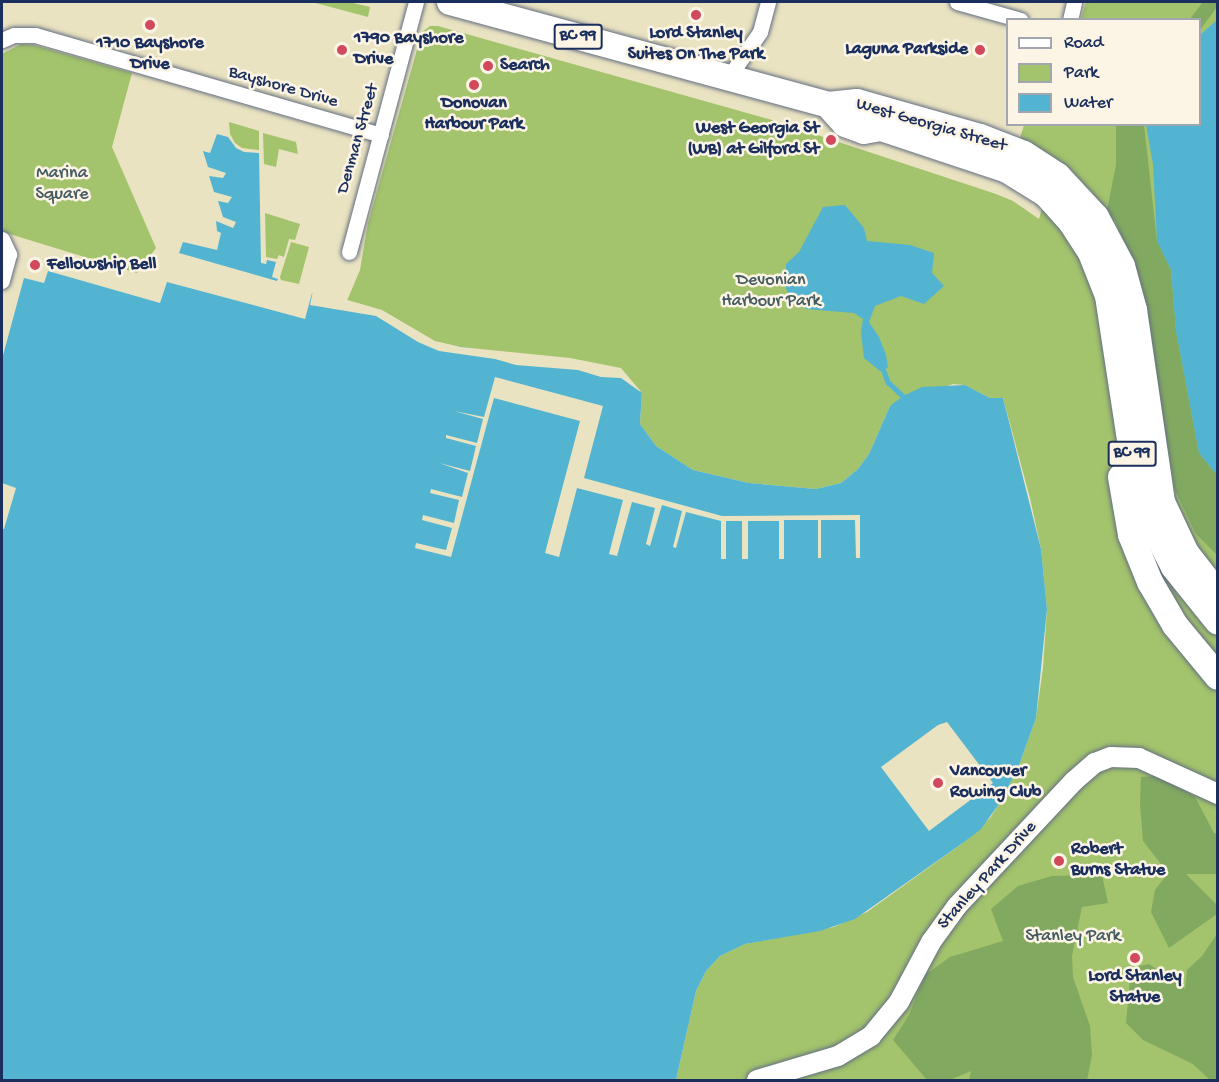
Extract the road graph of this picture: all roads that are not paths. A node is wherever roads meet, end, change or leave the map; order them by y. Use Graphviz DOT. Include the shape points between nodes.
graph roads {
  1 [pos="416,2"];
  2 [pos="450,2"];
  3 [pos="768,2"];
  4 [pos="957,2"];
  5 [pos="1074,2"];
  6 [pos="1014,18"];
  7 [pos="1070,18"];
  8 [pos="2,40"];
  9 [pos="728,78"];
  10 [pos="828,105"];
  11 [pos="864,131"];
  12 [pos="381,135"];
  13 [pos="1042,183"];
  14 [pos="2,239"];
  15 [pos="349,252"];
  16 [pos="1094,277"];
  17 [pos="2,281"];
  18 [pos="1155,458"];
  19 [pos="1218,566"];
  20 [pos="1218,594"];
  21 [pos="1218,622"];
  22 [pos="1218,677"];
  23 [pos="1218,794"];
  24 [pos="757,1080"];
  1 -- 12 [label="street, Denman Street"];
  2 -- 9 [label="highway, West Georgia Street / BC 99"];
  3 -- 9 [label="street" via="760,32"];
  4 -- 6 [label="street"];
  5 -- 7 [label="street"];
  8 -- 12 [label="street, Bayshore Drive" via="14,35 35,35"];
  9 -- 10 [label="highway, West Georgia Street / BC 99"];
  10 -- 11 [label="highway, West Georgia Street / BC 99" via="845,124"];
  10 -- 13 [label="highway, West Georgia Street / BC 99" via="857,102 989,140"];
  11 -- 13 [label="highway, West Georgia Street / BC 99" via="882,128"];
  11 -- 13 [label="highway" via="884,144 1004,185"];
  12 -- 15 [label="street, Denman Street"];
  13 -- 16 [label="highway, BC 99" via="1071,222"];
  13 -- 18 [label="highway, BC 99" via="1084,202 1122,266 1132,301"];
  14 -- 17 [label="street" via="9,254"];
  16 -- 21 [label="highway, BC 99" via="1110,305 1141,500 1168,559"];
  16 -- 22 [label="highway" via="1131,535 1164,609"];
  18 -- 19 [label="highway" via="1184,525"];
  18 -- 20 [label="highway, BC 99" via="1168,519 1186,553"];
  23 -- 24 [label="street, Stanley Park Drive" via="1139,758 1111,757 1095,763 957,906 931,942 899,1002 871,1035 838,1056"];
}
